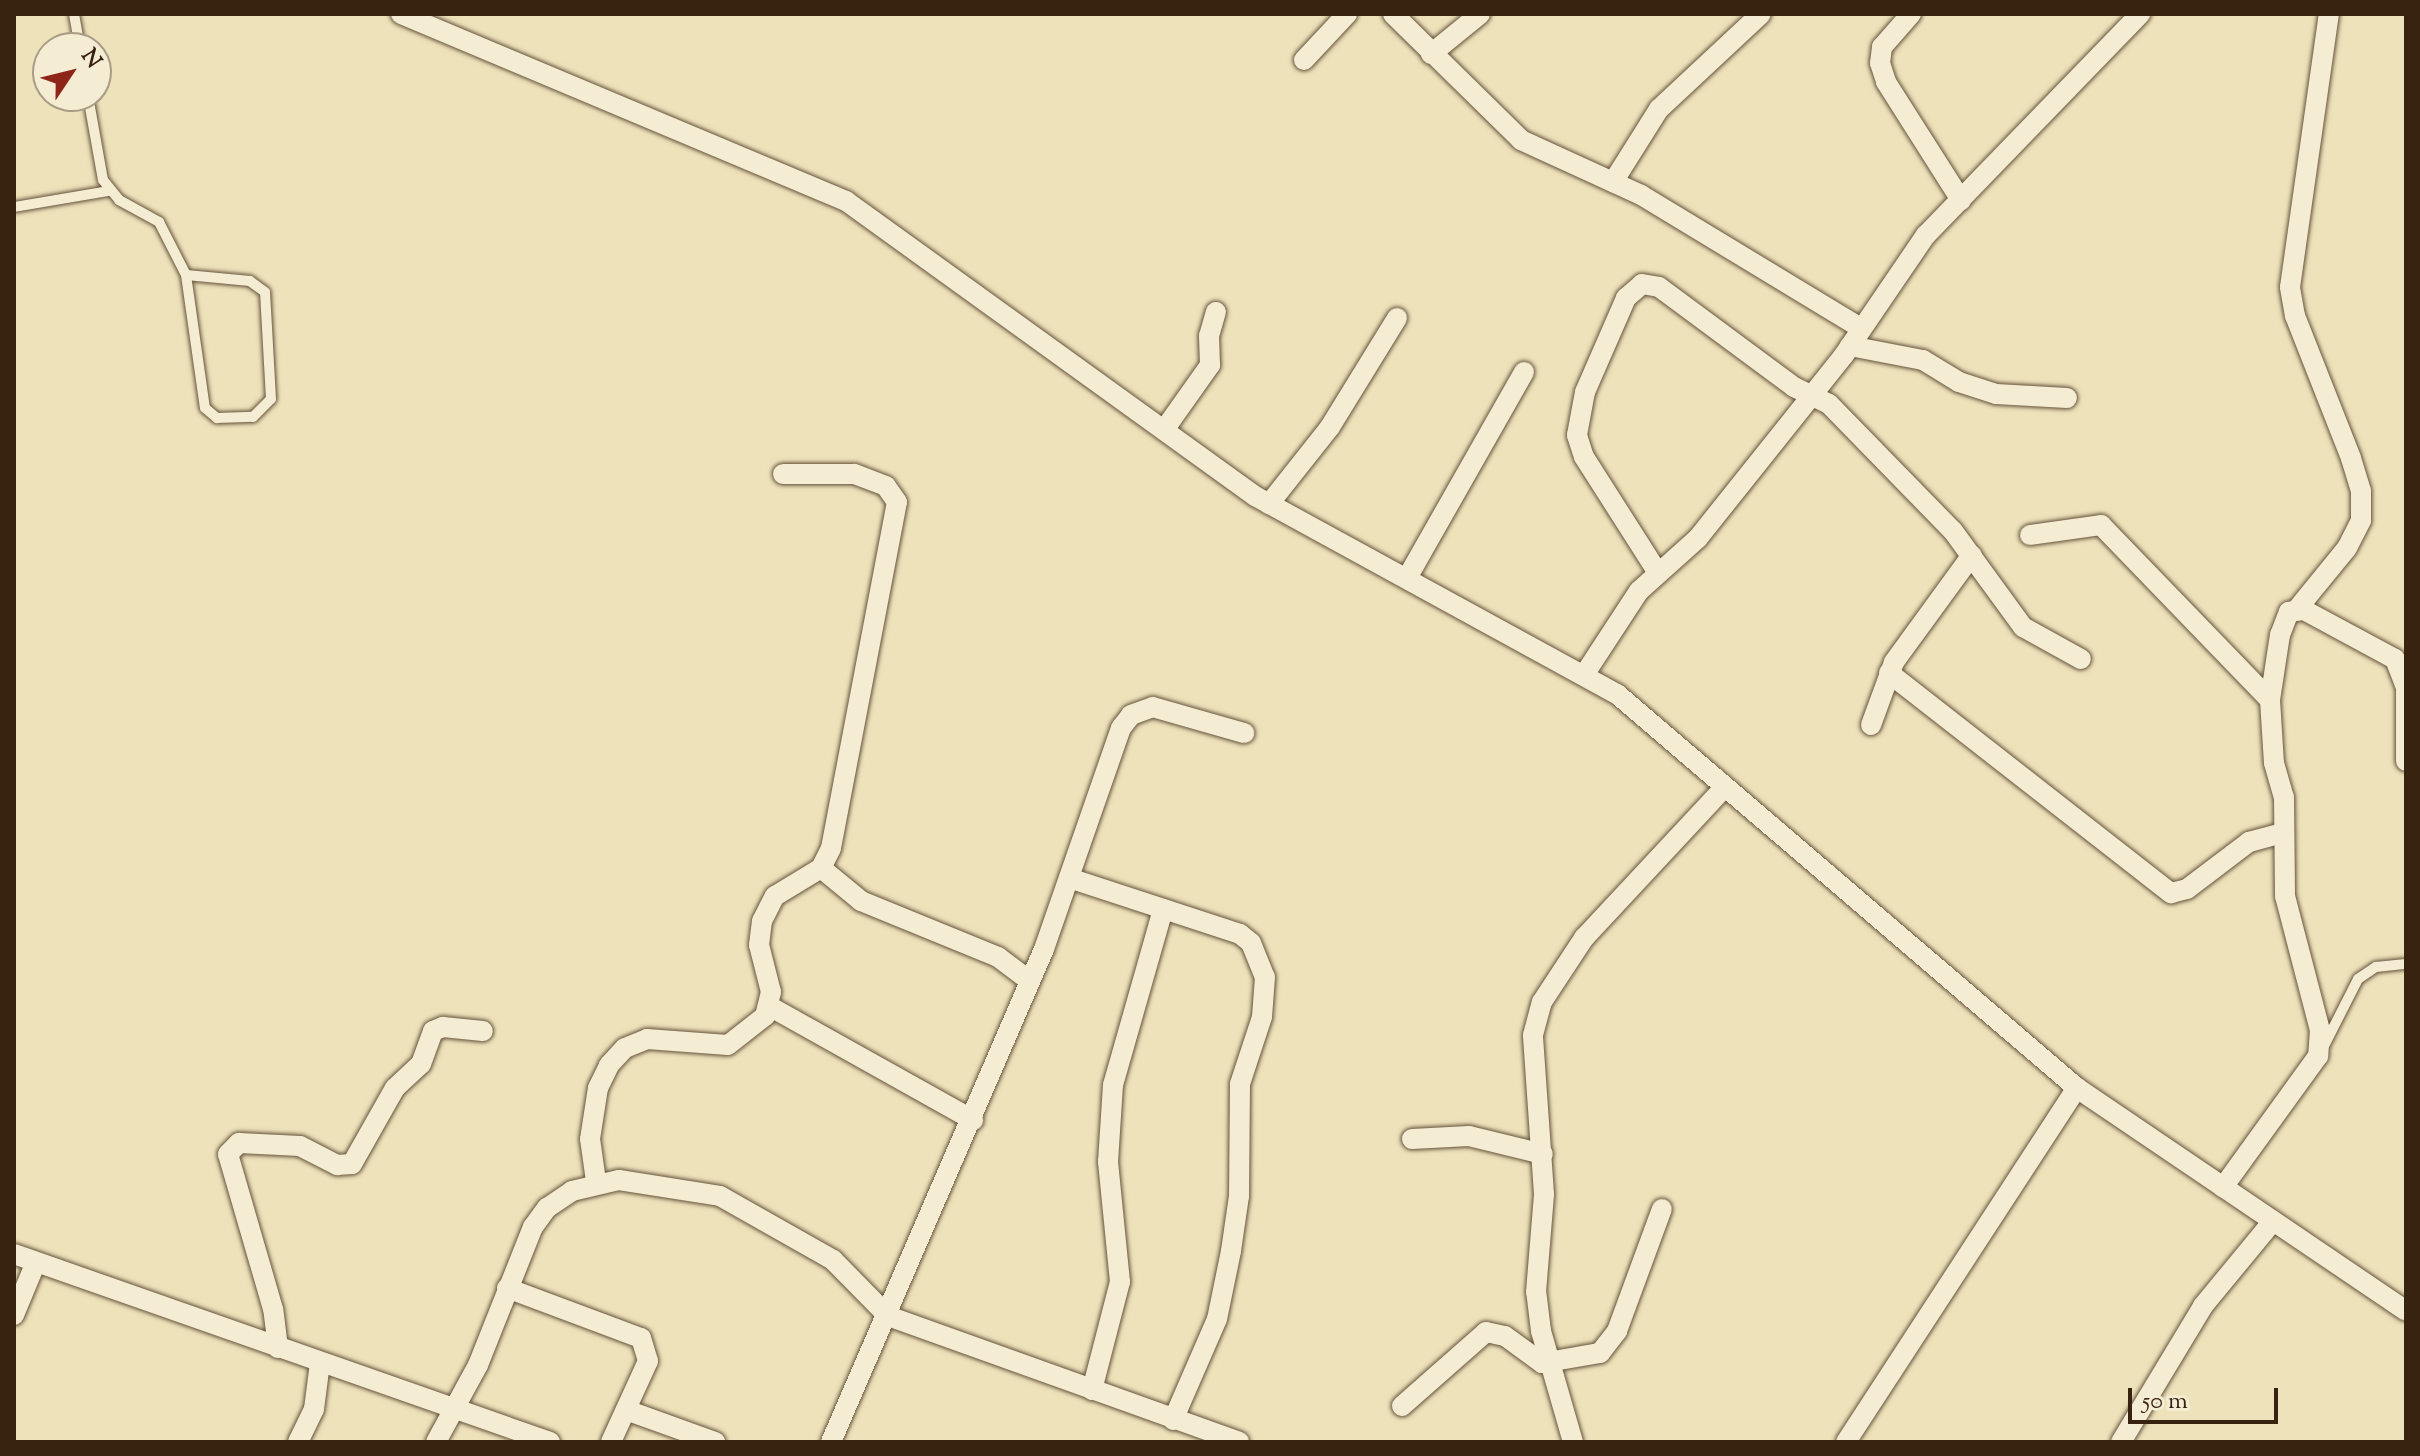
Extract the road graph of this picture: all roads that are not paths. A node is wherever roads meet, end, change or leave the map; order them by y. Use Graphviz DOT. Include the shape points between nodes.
graph roads {
  1 [pos="401,14"];
  2 [pos="1347,14"];
  3 [pos="1393,14"];
  4 [pos="1480,14"];
  5 [pos="1761,14"];
  6 [pos="1911,14"];
  7 [pos="2140,14"];
  8 [pos="2329,14"];
  9 [pos="1431,54"];
  10 [pos="1304,60"];
  11 [pos="92,112"];
  12 [pos="1613,182"];
  13 [pos="109,191"];
  14 [pos="1961,200"];
  15 [pos="14,207"];
  16 [pos="186,275"];
  17 [pos="1216,312"];
  18 [pos="1397,318"];
  19 [pos="1856,337"];
  20 [pos="1524,372"];
  21 [pos="1813,394"];
  22 [pos="2067,398"];
  23 [pos="1164,430"];
  24 [pos="783,474"];
  25 [pos="1269,504"];
  26 [pos="2030,535"];
  27 [pos="1972,555"];
  28 [pos="1658,573"];
  29 [pos="1407,578"];
  30 [pos="2298,608"];
  31 [pos="2081,659"];
  32 [pos="1889,673"];
  33 [pos="1584,675"];
  34 [pos="2270,700"];
  35 [pos="1871,725"];
  36 [pos="1244,733"];
  37 [pos="2406,761"];
  38 [pos="1724,788"];
  39 [pos="2283,833"];
  40 [pos="821,868"];
  41 [pos="1069,878"];
  42 [pos="1163,909"];
  43 [pos="2406,964"];
  44 [pos="1030,981"];
  45 [pos="769,1006"];
  46 [pos="483,1031"];
  47 [pos="2318,1056"];
  48 [pos="2077,1088"];
  49 [pos="973,1120"];
  50 [pos="1412,1139"];
  51 [pos="1543,1154"];
  52 [pos="596,1181"];
  53 [pos="2223,1187"];
  54 [pos="1662,1209"];
  55 [pos="2273,1221"];
  56 [pos="14,1254"];
  57 [pos="36,1262"];
  58 [pos="507,1288"];
  59 [pos="2406,1311"];
  60 [pos="14,1315"];
  61 [pos="888,1316"];
  62 [pos="278,1348"];
  63 [pos="320,1363"];
  64 [pos="1550,1364"];
  65 [pos="1092,1390"];
  66 [pos="1402,1406"];
  67 [pos="455,1409"];
  68 [pos="626,1410"];
  69 [pos="1173,1420"];
  70 [pos="298,1442"];
  71 [pos="436,1442"];
  72 [pos="550,1442"];
  73 [pos="611,1442"];
  74 [pos="715,1442"];
  75 [pos="831,1442"];
  76 [pos="1239,1442"];
  77 [pos="1573,1442"];
  78 [pos="1846,1442"];
  79 [pos="2121,1442"];
  1 -- 23 [label="street" via="846,201"];
  2 -- 10 [label="street"];
  3 -- 9 [label="street"];
  4 -- 9 [label="street"];
  5 -- 12 [label="street" via="1659,109"];
  6 -- 14 [label="street" via="1882,47 1880,63 1886,82"];
  7 -- 14 [label="street"];
  8 -- 30 [label="street" via="2290,287 2295,316 2351,458 2361,491 2361,520 2347,548"];
  9 -- 12 [label="street" via="1521,140"];
  11 -- 13 [label="lane"];
  12 -- 19 [label="street"];
  13 -- 15 [label="lane"];
  13 -- 16 [label="lane" via="159,222"];
  14 -- 19 [label="street" via="1911,255"];
  16 -- 16 [label="lane" via="205,408 217,418 253,417 271,399 265,292 250,281"];
  17 -- 23 [label="street" via="1209,336 1210,365"];
  18 -- 25 [label="street" via="1330,427"];
  19 -- 21 [label="street"];
  19 -- 22 [label="street" via="1996,394 2046,401"];
  20 -- 29 [label="street"];
  21 -- 27 [label="street"];
  21 -- 28 [label="street" via="1698,538"];
  21 -- 28 [label="street" via="1794,387 1659,287 1642,284 1634,289 1585,392 1577,435 1584,457"];
  23 -- 25 [label="street"];
  24 -- 40 [label="street" via="854,474 886,486 897,502 831,848"];
  25 -- 29 [label="street"];
  26 -- 34 [label="street" via="2101,525"];
  27 -- 31 [label="street" via="2023,627 2049,646"];
  27 -- 32 [label="street"];
  28 -- 33 [label="street" via="1639,591"];
  29 -- 33 [label="street"];
  30 -- 34 [label="street" via="2289,612 2280,635"];
  30 -- 37 [label="street" via="2395,659 2406,687"];
  32 -- 35 [label="street"];
  32 -- 39 [label="street" via="2171,893 2187,889 2249,842"];
  33 -- 38 [label="street" via="1617,694"];
  34 -- 39 [label="street" via="2274,763 2284,797"];
  36 -- 41 [label="street" via="1153,707 1131,715 1121,728"];
  38 -- 48 [label="street"];
  38 -- 51 [label="street" via="1584,938 1542,1002 1533,1046"];
  39 -- 47 [label="street" via="2285,896 2320,1030"];
  40 -- 44 [label="street" via="861,901 998,957"];
  40 -- 45 [label="street" via="782,889 762,921 759,945"];
  41 -- 42 [label="street"];
  41 -- 44 [label="street"];
  42 -- 65 [label="street" via="1113,1085 1108,1162 1120,1282"];
  42 -- 69 [label="street" via="1240,934 1251,943 1265,977 1262,1017 1240,1084 1239,1196 1217,1319"];
  43 -- 47 [label="lane" via="2376,967 2358,979"];
  44 -- 49 [label="street"];
  45 -- 49 [label="street"];
  45 -- 52 [label="street" via="756,1023 720,1047 647,1039 625,1048 598,1088 590,1139"];
  46 -- 62 [label="street" via="433,1031 421,1064 395,1088 352,1164 337,1165 300,1146 239,1143 228,1154 273,1309"];
  47 -- 53 [label="street"];
  48 -- 53 [label="street"];
  48 -- 78 [label="street"];
  49 -- 61 [label="street"];
  50 -- 51 [label="street" via="1469,1136"];
  51 -- 64 [label="street" via="1536,1292"];
  52 -- 58 [label="street" via="547,1208 523,1245"];
  52 -- 61 [label="street" via="720,1196 833,1260"];
  53 -- 55 [label="street"];
  54 -- 64 [label="street" via="1612,1342 1588,1359"];
  55 -- 59 [label="street"];
  55 -- 79 [label="street" via="2203,1306"];
  56 -- 57 [label="street"];
  57 -- 60 [label="street"];
  57 -- 62 [label="street"];
  58 -- 67 [label="street"];
  58 -- 68 [label="street" via="641,1338 648,1361"];
  61 -- 65 [label="street"];
  61 -- 75 [label="street"];
  62 -- 63 [label="street"];
  63 -- 67 [label="street"];
  63 -- 70 [label="street" via="314,1409"];
  64 -- 66 [label="street" via="1534,1360 1505,1336 1486,1332"];
  64 -- 77 [label="street"];
  65 -- 69 [label="street"];
  67 -- 71 [label="street"];
  67 -- 72 [label="street"];
  68 -- 73 [label="street"];
  68 -- 74 [label="street"];
  69 -- 76 [label="street"];
}
